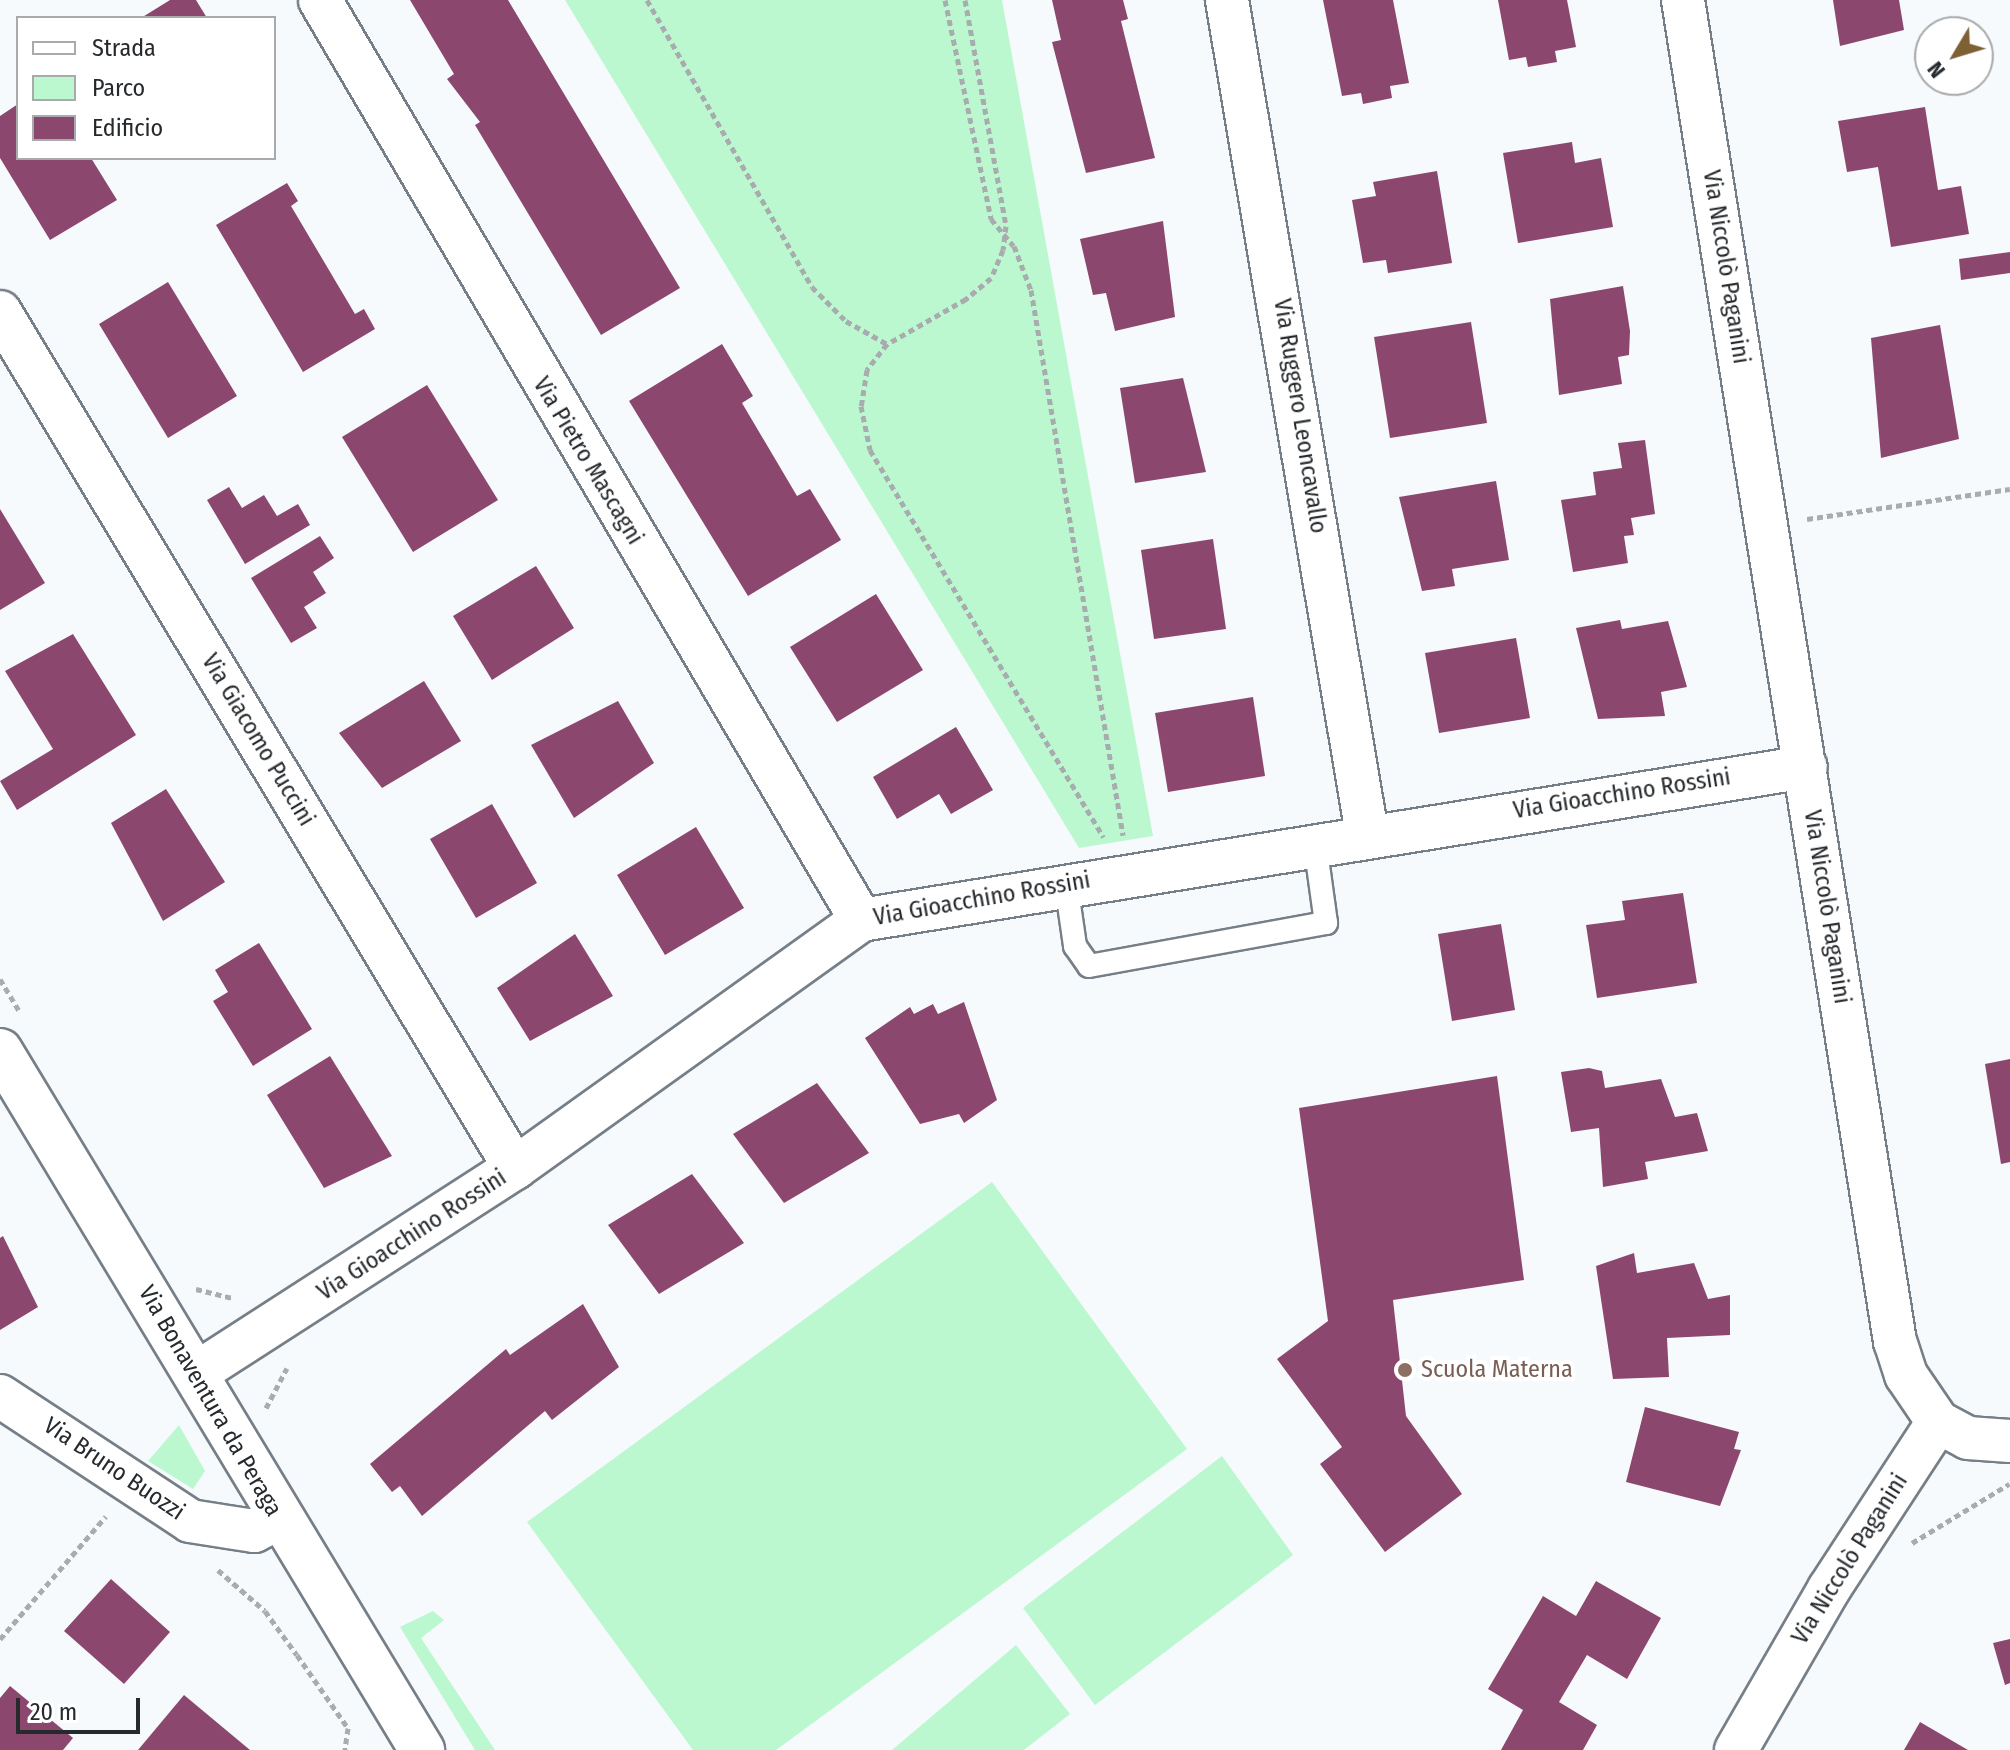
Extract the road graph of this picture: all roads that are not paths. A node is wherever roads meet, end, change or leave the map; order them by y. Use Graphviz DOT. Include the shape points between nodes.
graph roads {
  1 [pos="320,0"];
  2 [pos="1227,0"];
  3 [pos="1683,0"];
  4 [pos="0,312"];
  5 [pos="1806,767"];
  6 [pos="1367,834"];
  7 [pos="1315,844"];
  8 [pos="1066,884"];
  9 [pos="861,920"];
  10 [pos="0,1051"];
  11 [pos="515,1168"];
  12 [pos="195,1374"];
  13 [pos="0,1396"];
  14 [pos="1938,1422"];
  15 [pos="2010,1441"];
  16 [pos="278,1519"];
  17 [pos="422,1750"];
  18 [pos="1736,1750"];
  1 -- 9 [label="street, Via Pietro Mascagni"];
  2 -- 6 [label="street, Via Ruggero Leoncavallo"];
  3 -- 5 [label="street, Via Niccolò Paganini"];
  4 -- 11 [label="street, Via Giacomo Puccini"];
  5 -- 6 [label="street, Via Gioacchino Rossini"];
  5 -- 14 [label="street, Via Niccolò Paganini" via="1895,1341 1906,1375"];
  6 -- 7 [label="street, Via Gioacchino Rossini"];
  7 -- 8 [label="street, Via Gioacchino Rossini"];
  7 -- 8 [label="lane" via="1326,923 1089,966 1075,946"];
  8 -- 9 [label="street, Via Gioacchino Rossini"];
  9 -- 11 [label="street, Via Gioacchino Rossini"];
  10 -- 12 [label="main road, Via Bonaventura da Peraga"];
  11 -- 12 [label="street, Via Gioacchino Rossini"];
  12 -- 16 [label="main road, Via Bonaventura da Peraga"];
  13 -- 16 [label="street, Via Bruno Buozzi" via="190,1521 254,1531"];
  14 -- 15 [label="street" via="1968,1438"];
  14 -- 18 [label="street, Via Niccolò Paganini" via="1829,1589"];
  16 -- 17 [label="main road, Via Bonaventura da Peraga"];
}
